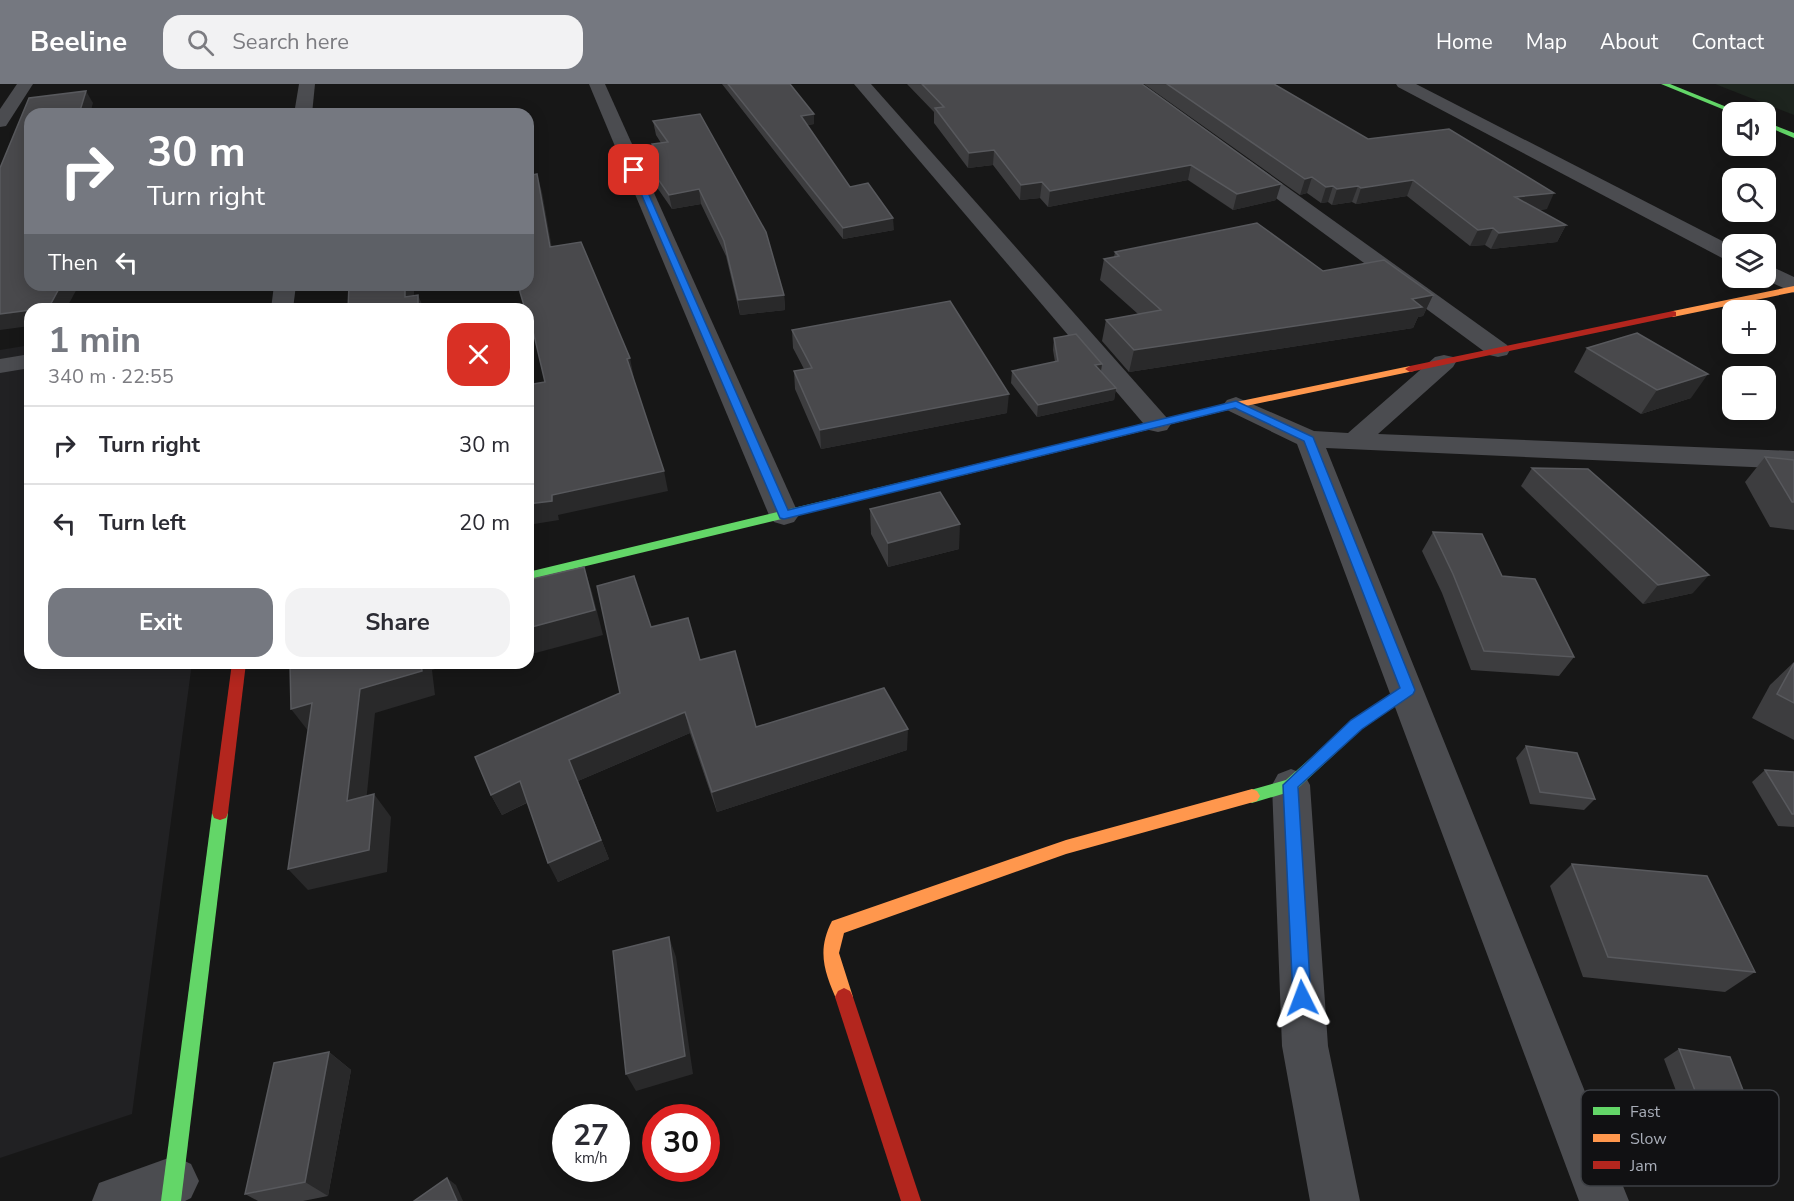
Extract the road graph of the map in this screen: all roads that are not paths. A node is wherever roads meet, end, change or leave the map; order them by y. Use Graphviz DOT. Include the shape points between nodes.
graph roads {
  1 [pos="25,84"];
  2 [pos="307,84"];
  3 [pos="597,84"];
  4 [pos="862,84"];
  5 [pos="1404,84"];
  6 [pos="1664,84"];
  7 [pos="1722,107"];
  8 [pos="304,108"];
  9 [pos="0,122"];
  10 [pos="1776,128"];
  11 [pos="1794,136"];
  12 [pos="1228,154"];
  13 [pos="1722,249"];
  14 [pos="1776,277"];
  15 [pos="1794,287"];
  16 [pos="1498,350"];
  17 [pos="24,362"];
  18 [pos="1444,362"];
  19 [pos="0,366"];
  20 [pos="1236,405"];
  21 [pos="1158,424"];
  22 [pos="1309,439"];
  23 [pos="1354,441"];
  24 [pos="1794,460"];
  25 [pos="784,515"];
  26 [pos="534,575"];
  27 [pos="237,669"];
  28 [pos="1408,690"];
  29 [pos="1291,785"];
  30 [pos="1581,1141"];
  31 [pos="1598,1186"];
  32 [pos="172,1191"];
  33 [pos="117,1201"];
  34 [pos="911,1201"];
  35 [pos="1335,1201"];
  36 [pos="1604,1201"];
  1 -- 9 [label="street"];
  2 -- 8 [label="street"];
  3 -- 25 [label="street"];
  4 -- 21 [label="street"];
  5 -- 13 [label="street"];
  6 -- 7 [label="street"];
  10 -- 11 [label="street"];
  12 -- 16 [label="street"];
  14 -- 15 [label="street"];
  15 -- 16 [label="street"];
  16 -- 18 [label="street"];
  17 -- 19 [label="street"];
  18 -- 20 [label="street"];
  18 -- 23 [label="street"];
  20 -- 21 [label="street"];
  20 -- 22 [label="street"];
  21 -- 25 [label="street"];
  22 -- 23 [label="street"];
  22 -- 28 [label="street"];
  23 -- 24 [label="street"];
  25 -- 26 [label="street"];
  27 -- 32 [label="street"];
  28 -- 29 [label="street" via="1357,724"];
  28 -- 30 [label="street"];
  29 -- 34 [label="street" via="1066,847 838,927 829,950"];
  29 -- 35 [label="street" via="1305,1046"];
  31 -- 36 [label="street"];
  32 -- 33 [label="street"];
}
